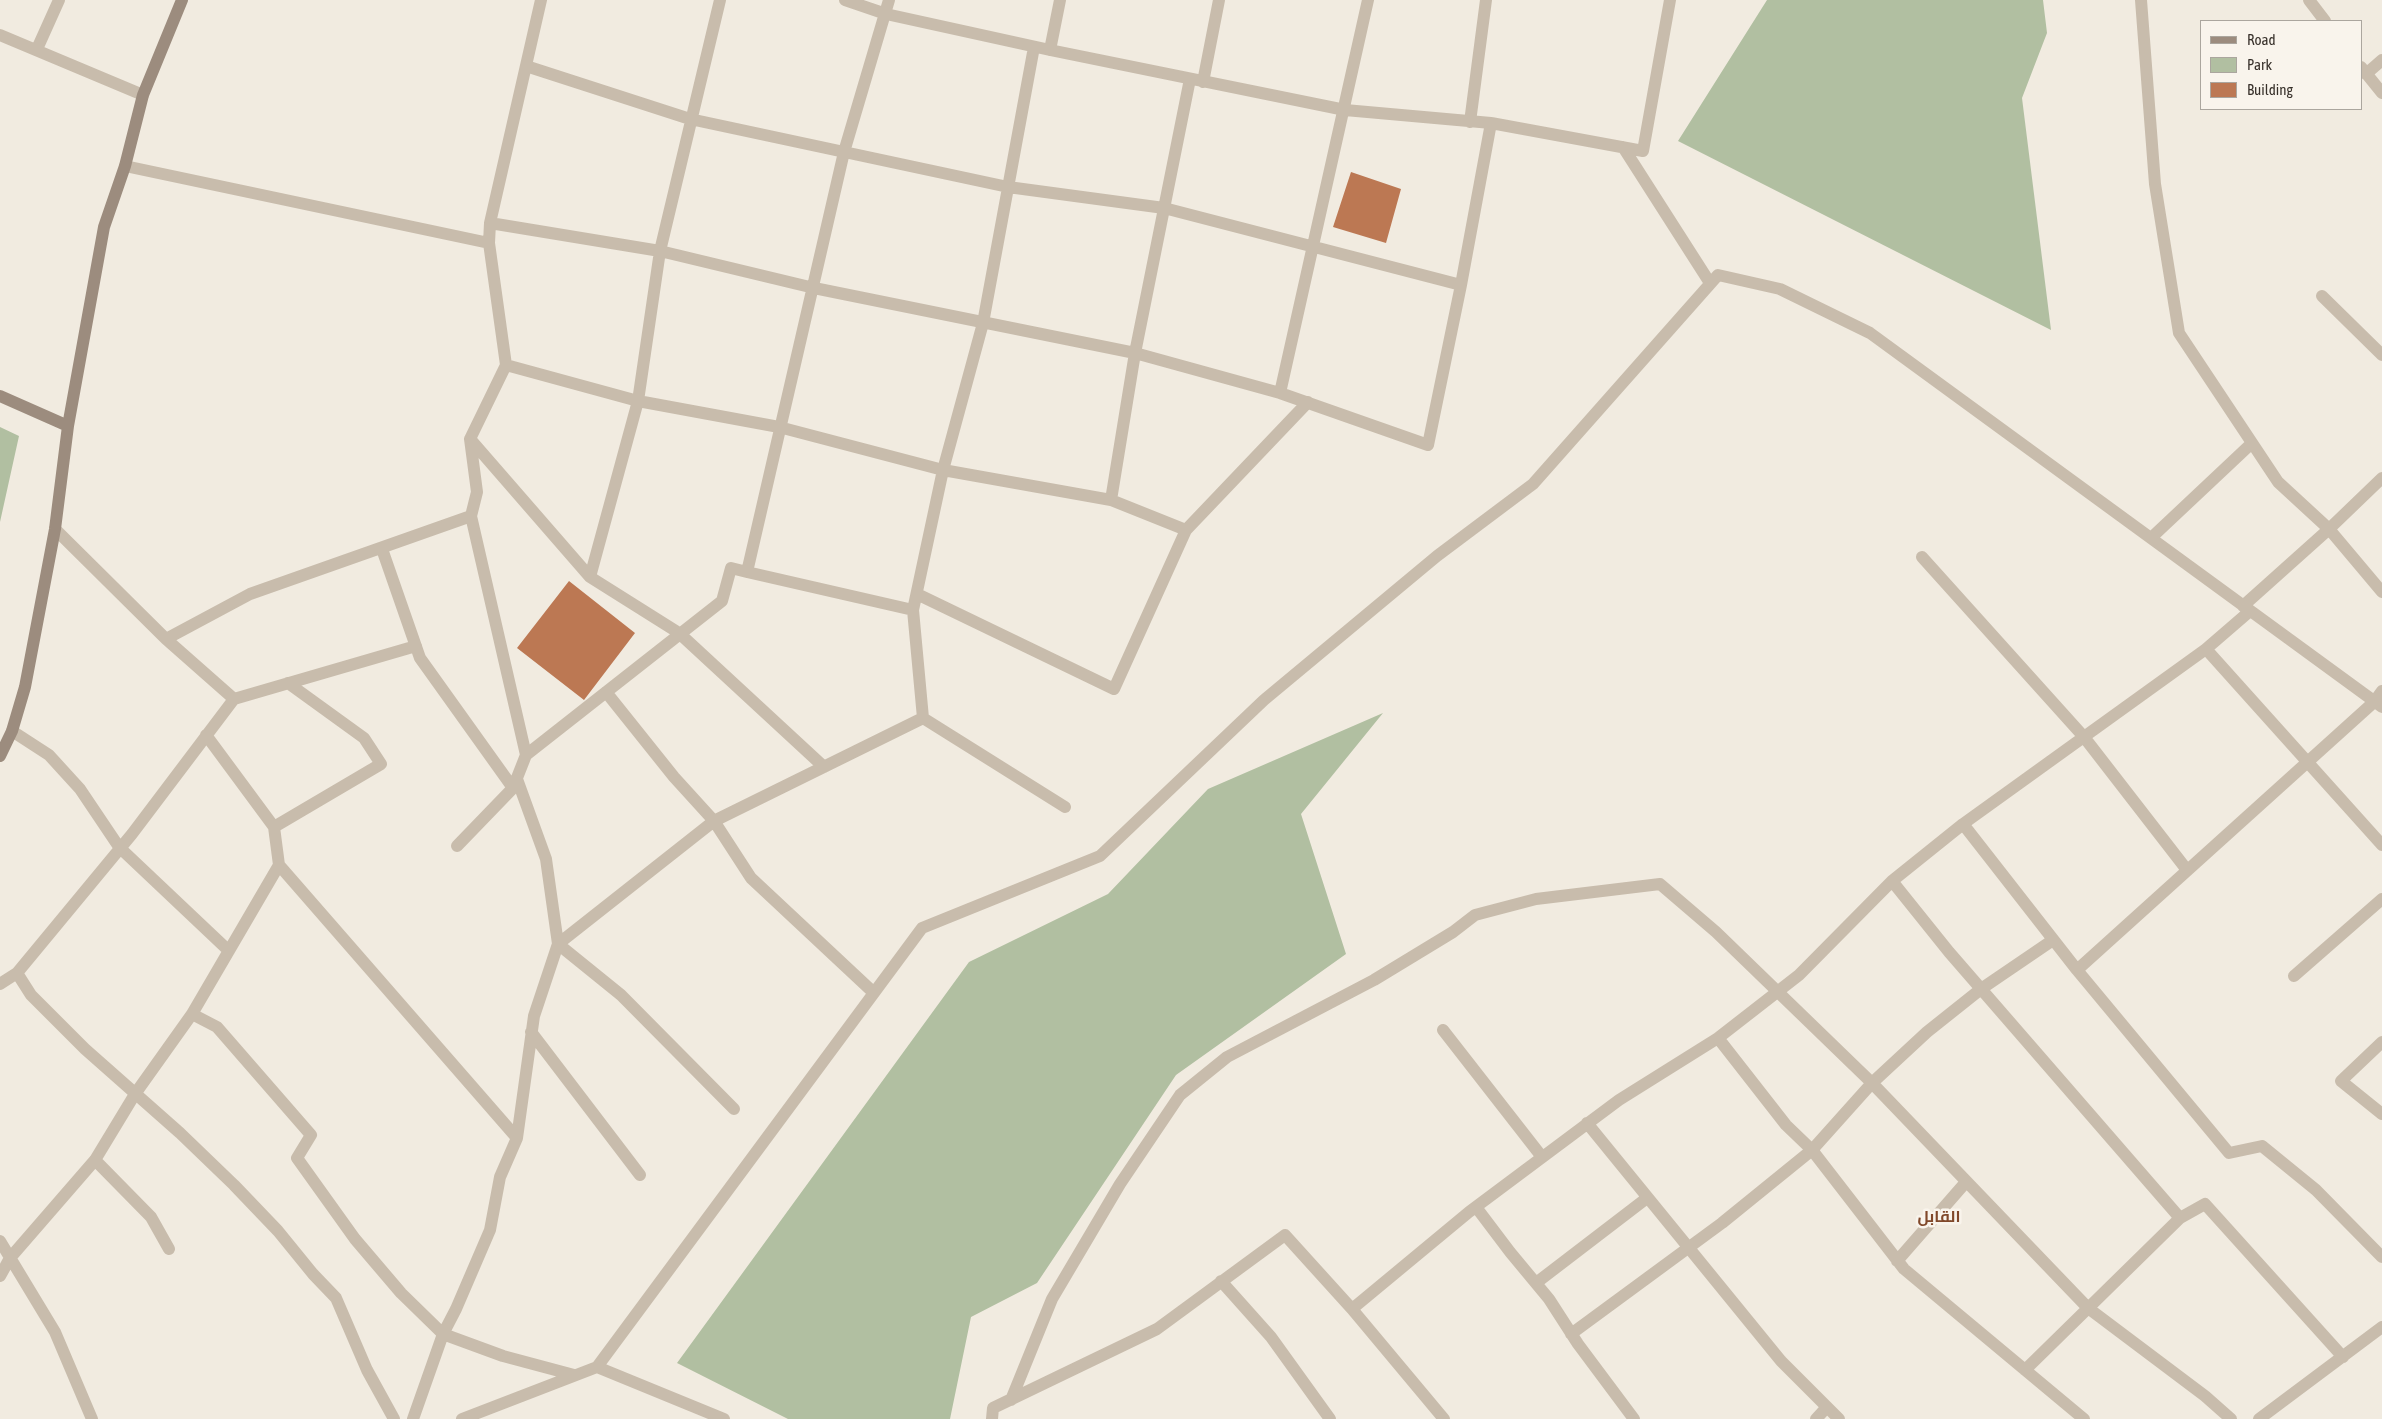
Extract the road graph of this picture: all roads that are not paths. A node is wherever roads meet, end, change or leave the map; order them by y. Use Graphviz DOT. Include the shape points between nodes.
graph roads {
  1 [pos="59,0"];
  2 [pos="182,0"];
  3 [pos="541,0"];
  4 [pos="720,0"];
  5 [pos="845,0"];
  6 [pos="889,0"];
  7 [pos="1060,0"];
  8 [pos="1218,0"];
  9 [pos="1368,0"];
  10 [pos="1486,0"];
  11 [pos="1670,0"];
  12 [pos="2142,0"];
  13 [pos="2309,0"];
  14 [pos="886,14"];
  15 [pos="2324,20"];
  16 [pos="0,35"];
  17 [pos="1034,47"];
  18 [pos="38,49"];
  19 [pos="1050,50"];
  20 [pos="2382,60"];
  21 [pos="526,66"];
  22 [pos="2364,70"];
  23 [pos="1190,79"];
  24 [pos="1203,82"];
  25 [pos="2382,93"];
  26 [pos="143,95"];
  27 [pos="1345,110"];
  28 [pos="690,119"];
  29 [pos="1470,122"];
  30 [pos="1491,124"];
  31 [pos="1623,147"];
  32 [pos="844,152"];
  33 [pos="125,166"];
  34 [pos="1008,188"];
  35 [pos="1164,208"];
  36 [pos="490,223"];
  37 [pos="489,243"];
  38 [pos="1313,248"];
  39 [pos="660,252"];
  40 [pos="1710,284"];
  41 [pos="1461,285"];
  42 [pos="814,288"];
  43 [pos="2322,296"];
  44 [pos="983,322"];
  45 [pos="1135,353"];
  46 [pos="2382,355"];
  47 [pos="506,365"];
  48 [pos="1280,393"];
  49 [pos="0,396"];
  50 [pos="638,401"];
  51 [pos="1308,402"];
  52 [pos="68,426"];
  53 [pos="779,427"];
  54 [pos="470,439"];
  55 [pos="2252,443"];
  56 [pos="943,470"];
  57 [pos="2382,478"];
  58 [pos="1111,500"];
  59 [pos="472,516"];
  60 [pos="55,529"];
  61 [pos="1186,530"];
  62 [pos="2329,530"];
  63 [pos="2151,538"];
  64 [pos="382,549"];
  65 [pos="1922,557"];
  66 [pos="747,572"];
  67 [pos="590,577"];
  68 [pos="2382,592"];
  69 [pos="916,594"];
  70 [pos="2247,608"];
  71 [pos="913,610"];
  72 [pos="679,633"];
  73 [pos="166,639"];
  74 [pos="416,646"];
  75 [pos="2206,649"];
  76 [pos="288,683"];
  77 [pos="2382,691"];
  78 [pos="606,692"];
  79 [pos="234,699"];
  80 [pos="2378,705"];
  81 [pos="923,718"];
  82 [pos="12,731"];
  83 [pos="206,736"];
  84 [pos="2084,737"];
  85 [pos="526,755"];
  86 [pos="0,756"];
  87 [pos="2307,762"];
  88 [pos="824,767"];
  89 [pos="515,784"];
  90 [pos="1065,807"];
  91 [pos="714,821"];
  92 [pos="1963,824"];
  93 [pos="274,827"];
  94 [pos="457,846"];
  95 [pos="2382,846"];
  96 [pos="119,847"];
  97 [pos="279,865"];
  98 [pos="2187,870"];
  99 [pos="1892,881"];
  100 [pos="2382,899"];
  101 [pos="2053,940"];
  102 [pos="558,944"];
  103 [pos="229,951"];
  104 [pos="2077,970"];
  105 [pos="17,973"];
  106 [pos="2294,976"];
  107 [pos="0,984"];
  108 [pos="1981,989"];
  109 [pos="1776,992"];
  110 [pos="874,993"];
  111 [pos="192,1014"];
  112 [pos="1443,1030"];
  113 [pos="532,1032"];
  114 [pos="1718,1038"];
  115 [pos="2382,1042"];
  116 [pos="1872,1083"];
  117 [pos="135,1094"];
  118 [pos="734,1109"];
  119 [pos="2382,1114"];
  120 [pos="1587,1124"];
  121 [pos="517,1138"];
  122 [pos="1812,1150"];
  123 [pos="1542,1157"];
  124 [pos="95,1160"];
  125 [pos="640,1175"];
  126 [pos="1966,1182"];
  127 [pos="1647,1198"];
  128 [pos="1476,1207"];
  129 [pos="2180,1218"];
  130 [pos="0,1241"];
  131 [pos="1688,1248"];
  132 [pos="170,1249"];
  133 [pos="2382,1257"];
  134 [pos="10,1258"];
  135 [pos="1897,1261"];
  136 [pos="0,1276"];
  137 [pos="1221,1281"];
  138 [pos="1536,1283"];
  139 [pos="2088,1308"];
  140 [pos="1352,1309"];
  141 [pos="2382,1327"];
  142 [pos="443,1334"];
  143 [pos="1571,1334"];
  144 [pos="2343,1357"];
  145 [pos="597,1367"];
  146 [pos="2025,1370"];
  147 [pos="574,1375"];
  148 [pos="1010,1400"];
  149 [pos="1827,1407"];
  150 [pos="92,1419"];
  151 [pos="394,1419"];
  152 [pos="413,1419"];
  153 [pos="462,1419"];
  154 [pos="724,1419"];
  155 [pos="992,1419"];
  156 [pos="1330,1419"];
  157 [pos="1444,1419"];
  158 [pos="1634,1419"];
  159 [pos="1816,1419"];
  160 [pos="1839,1419"];
  161 [pos="2084,1419"];
  162 [pos="2231,1419"];
  163 [pos="2260,1419"];
  1 -- 18 [label="street"];
  2 -- 26 [label="street"];
  3 -- 21 [label="street"];
  4 -- 28 [label="street"];
  5 -- 14 [label="street"];
  6 -- 14 [label="street"];
  7 -- 19 [label="street"];
  8 -- 24 [label="street"];
  9 -- 27 [label="street"];
  10 -- 29 [label="street"];
  11 -- 31 [label="street" via="1643,151"];
  12 -- 55 [label="street" via="2155,184 2179,333"];
  13 -- 15 [label="street"];
  14 -- 17 [label="street"];
  14 -- 32 [label="street"];
  16 -- 18 [label="street"];
  17 -- 19 [label="street"];
  17 -- 34 [label="street"];
  18 -- 26 [label="street"];
  19 -- 23 [label="street"];
  20 -- 22 [label="street"];
  21 -- 28 [label="street"];
  21 -- 36 [label="street"];
  22 -- 25 [label="street"];
  23 -- 24 [label="street"];
  23 -- 35 [label="street"];
  24 -- 27 [label="street"];
  26 -- 33 [label="street"];
  27 -- 29 [label="street"];
  27 -- 38 [label="street"];
  28 -- 32 [label="street"];
  28 -- 39 [label="street"];
  29 -- 30 [label="street"];
  30 -- 31 [label="street"];
  30 -- 41 [label="street"];
  31 -- 40 [label="street"];
  32 -- 34 [label="street"];
  32 -- 42 [label="street"];
  33 -- 37 [label="street"];
  33 -- 52 [label="street" via="104,227"];
  34 -- 35 [label="street"];
  34 -- 44 [label="street"];
  35 -- 38 [label="street"];
  35 -- 45 [label="street"];
  36 -- 37 [label="street"];
  36 -- 39 [label="street"];
  37 -- 47 [label="street"];
  38 -- 41 [label="street"];
  38 -- 48 [label="street"];
  39 -- 42 [label="street"];
  39 -- 50 [label="street"];
  40 -- 63 [label="street" via="1718,275 1780,289 1870,333"];
  40 -- 110 [label="street" via="1533,484 1437,556 1264,700 1100,856 922,928"];
  41 -- 51 [label="street" via="1428,445"];
  42 -- 44 [label="street"];
  42 -- 53 [label="street"];
  43 -- 46 [label="street"];
  44 -- 45 [label="street"];
  44 -- 56 [label="street"];
  45 -- 48 [label="street"];
  45 -- 58 [label="street"];
  47 -- 50 [label="street"];
  47 -- 54 [label="street"];
  48 -- 51 [label="street"];
  49 -- 52 [label="street"];
  50 -- 53 [label="street"];
  50 -- 67 [label="street"];
  51 -- 61 [label="street"];
  52 -- 60 [label="street"];
  53 -- 56 [label="street"];
  53 -- 66 [label="street"];
  54 -- 59 [label="street" via="477,492"];
  54 -- 67 [label="street"];
  55 -- 62 [label="street" via="2278,482"];
  55 -- 63 [label="street"];
  56 -- 58 [label="street"];
  56 -- 69 [label="street"];
  57 -- 62 [label="street"];
  58 -- 61 [label="street"];
  59 -- 64 [label="street"];
  59 -- 85 [label="street"];
  60 -- 73 [label="street"];
  60 -- 82 [label="street" via="25,688"];
  61 -- 69 [label="street" via="1114,689"];
  62 -- 68 [label="street"];
  62 -- 70 [label="street"];
  63 -- 70 [label="street"];
  64 -- 73 [label="street" via="250,594"];
  64 -- 74 [label="street"];
  65 -- 84 [label="street"];
  66 -- 71 [label="street"];
  66 -- 72 [label="street" via="732,568 722,602"];
  67 -- 72 [label="street"];
  69 -- 71 [label="street"];
  70 -- 75 [label="street"];
  70 -- 80 [label="street"];
  71 -- 81 [label="street"];
  72 -- 78 [label="street"];
  72 -- 88 [label="street"];
  73 -- 79 [label="street"];
  74 -- 76 [label="street"];
  74 -- 89 [label="street" via="420,658"];
  75 -- 84 [label="street"];
  75 -- 87 [label="street"];
  76 -- 79 [label="street"];
  76 -- 93 [label="street" via="364,738 380,764"];
  77 -- 80 [label="street"];
  78 -- 85 [label="street"];
  78 -- 91 [label="street"];
  79 -- 83 [label="street"];
  80 -- 87 [label="street"];
  81 -- 88 [label="street"];
  81 -- 90 [label="street"];
  82 -- 86 [label="street"];
  82 -- 96 [label="street" via="49,755 80,789"];
  83 -- 93 [label="street"];
  83 -- 96 [label="street"];
  84 -- 92 [label="street"];
  84 -- 98 [label="street"];
  85 -- 89 [label="street"];
  87 -- 95 [label="street"];
  87 -- 98 [label="street"];
  88 -- 91 [label="street"];
  89 -- 94 [label="street"];
  89 -- 102 [label="street" via="546,859"];
  91 -- 102 [label="street"];
  91 -- 110 [label="street" via="751,878"];
  92 -- 99 [label="street"];
  92 -- 101 [label="street"];
  93 -- 97 [label="street"];
  96 -- 103 [label="street"];
  96 -- 105 [label="street"];
  97 -- 103 [label="street"];
  97 -- 121 [label="street"];
  98 -- 104 [label="street"];
  99 -- 108 [label="street"];
  99 -- 109 [label="street" via="1799,975"];
  100 -- 106 [label="street"];
  101 -- 104 [label="street"];
  101 -- 108 [label="street"];
  102 -- 113 [label="street" via="534,1016"];
  102 -- 118 [label="street" via="621,995"];
  103 -- 111 [label="street"];
  104 -- 133 [label="street" via="2229,1153 2262,1146 2316,1190"];
  105 -- 107 [label="street"];
  105 -- 117 [label="street" via="38,1002"];
  108 -- 116 [label="street" via="1927,1032"];
  108 -- 129 [label="street"];
  109 -- 114 [label="street"];
  109 -- 116 [label="street"];
  109 -- 148 [label="street" via="1716,932 1660,884 1536,899 1475,914 1454,932 1374,980 1227,1057 1180,1095 1120,1184 1052,1299"];
  110 -- 145 [label="street"];
  111 -- 117 [label="street"];
  111 -- 142 [label="street" via="217,1027 311,1135 297,1158 355,1239"];
  112 -- 123 [label="street"];
  113 -- 121 [label="street"];
  113 -- 125 [label="street"];
  114 -- 120 [label="street" via="1618,1100"];
  114 -- 122 [label="street" via="1786,1125"];
  115 -- 119 [label="street" via="2340,1081"];
  116 -- 122 [label="street"];
  116 -- 126 [label="street"];
  117 -- 124 [label="street"];
  117 -- 151 [label="street" via="234,1185 278,1230 336,1298 367,1370"];
  120 -- 123 [label="street"];
  120 -- 127 [label="street"];
  121 -- 142 [label="street" via="500,1177 490,1230"];
  122 -- 131 [label="street"];
  122 -- 135 [label="street"];
  123 -- 128 [label="street"];
  124 -- 132 [label="street" via="151,1217"];
  124 -- 134 [label="street"];
  126 -- 135 [label="street"];
  126 -- 139 [label="street"];
  127 -- 131 [label="street"];
  127 -- 138 [label="street"];
  128 -- 138 [label="street"];
  128 -- 140 [label="street"];
  129 -- 139 [label="street"];
  129 -- 144 [label="street" via="2205,1204"];
  130 -- 134 [label="street"];
  131 -- 143 [label="street"];
  131 -- 149 [label="street" via="1781,1361"];
  134 -- 136 [label="street"];
  134 -- 150 [label="street" via="55,1332"];
  135 -- 146 [label="street"];
  137 -- 140 [label="street" via="1284,1235"];
  137 -- 148 [label="street" via="1157,1329"];
  137 -- 156 [label="street" via="1271,1338"];
  138 -- 143 [label="street"];
  139 -- 146 [label="street"];
  139 -- 162 [label="street"];
  140 -- 157 [label="street"];
  141 -- 144 [label="street"];
  142 -- 147 [label="street" via="503,1356"];
  142 -- 152 [label="street"];
  143 -- 158 [label="street"];
  144 -- 163 [label="street"];
  145 -- 147 [label="street"];
  145 -- 154 [label="street"];
  146 -- 161 [label="street"];
  147 -- 153 [label="street"];
  148 -- 155 [label="street" via="993,1408"];
  149 -- 159 [label="street"];
  149 -- 160 [label="street"];
}
